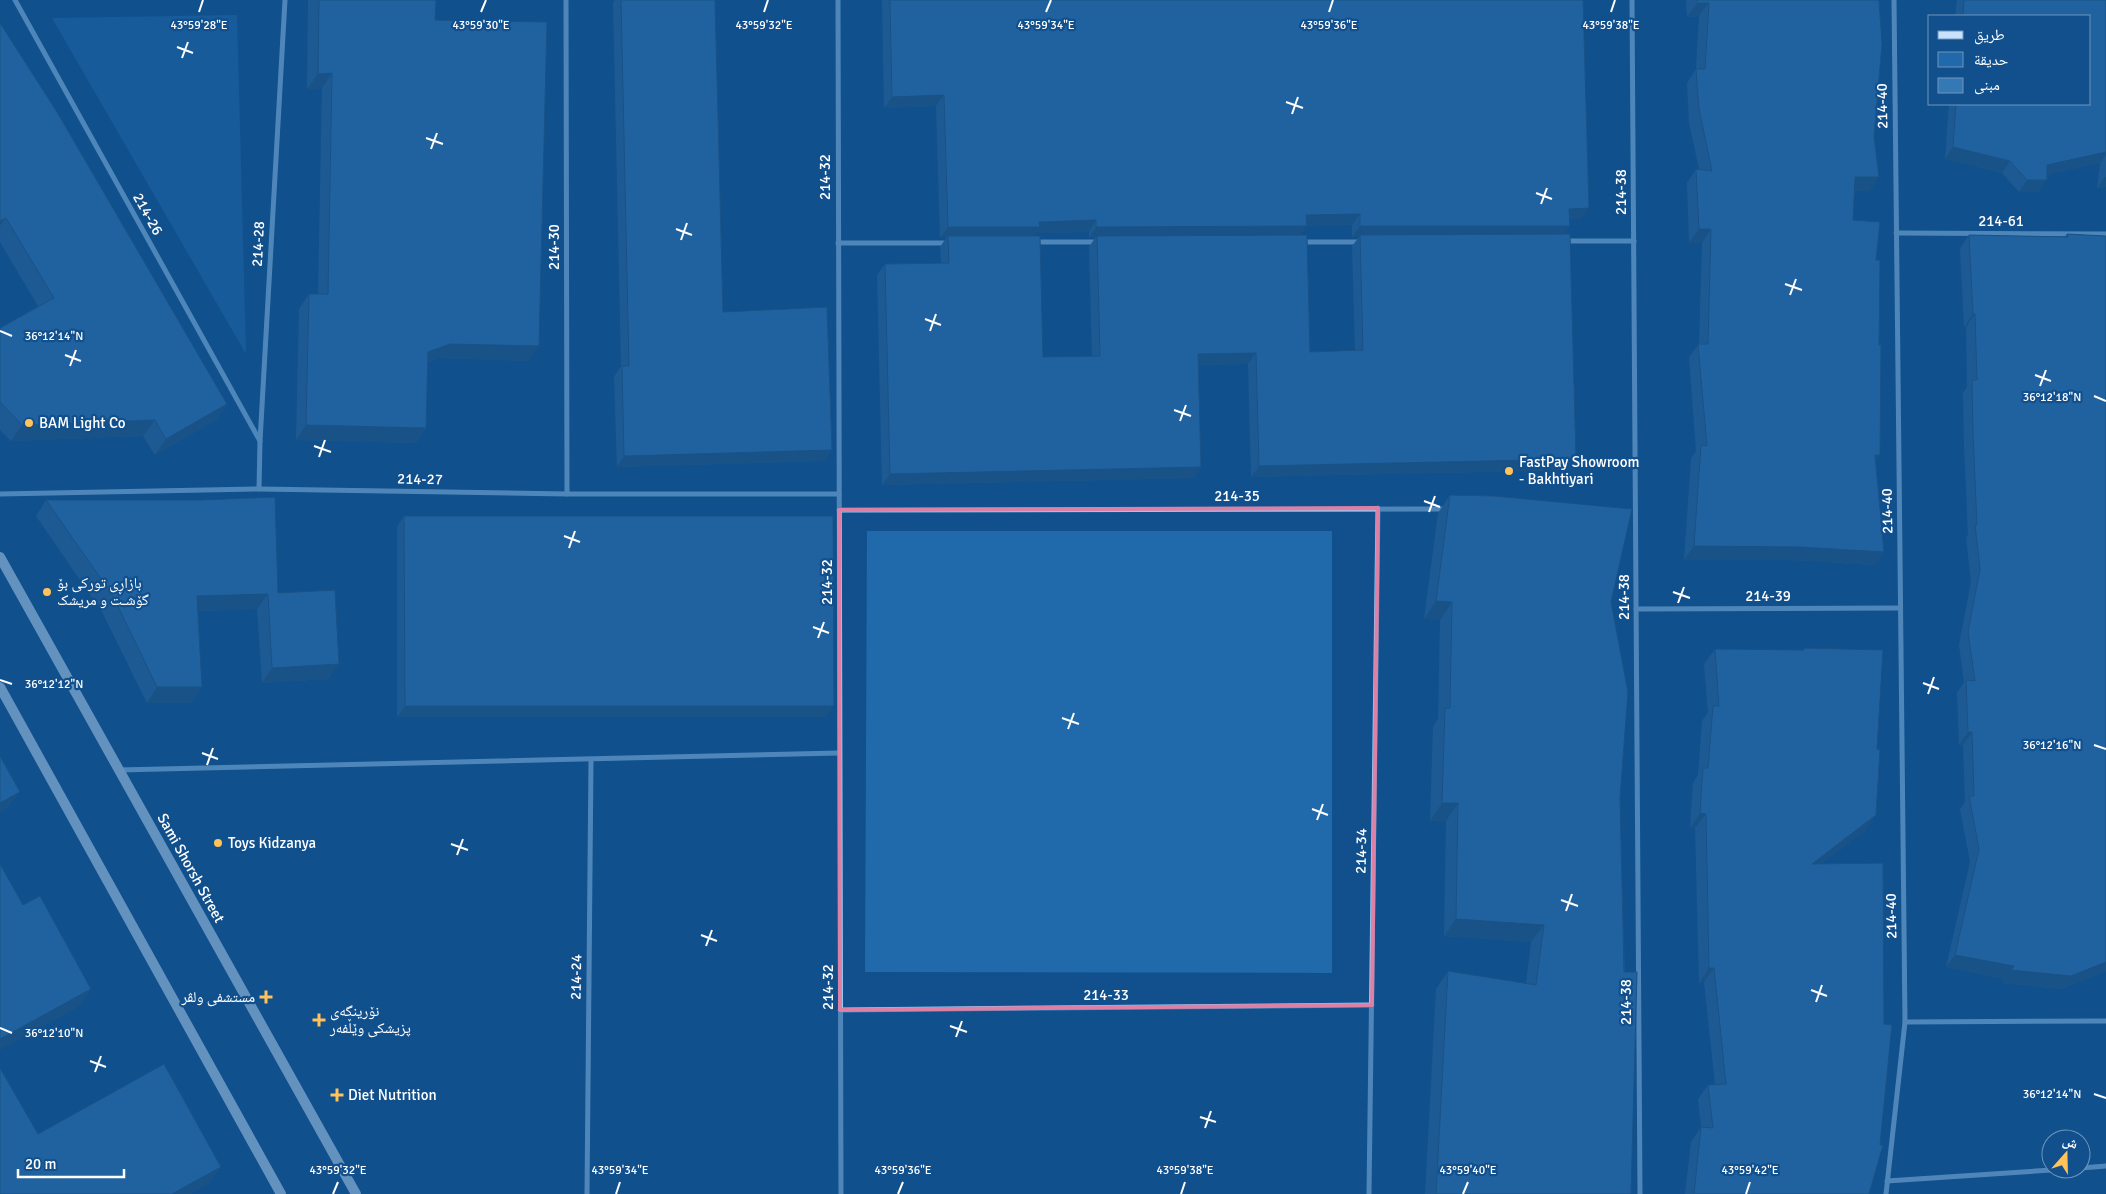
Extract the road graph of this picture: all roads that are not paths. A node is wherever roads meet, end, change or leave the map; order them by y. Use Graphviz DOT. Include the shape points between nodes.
graph roads {
  1 [pos="15,0"];
  2 [pos="285,0"];
  3 [pos="566,0"];
  4 [pos="838,0"];
  5 [pos="1632,0"];
  6 [pos="1894,0"];
  7 [pos="1896,233"];
  8 [pos="2106,234"];
  9 [pos="1554,241"];
  10 [pos="1634,241"];
  11 [pos="1027,242"];
  12 [pos="1107,242"];
  13 [pos="1296,242"];
  14 [pos="1365,242"];
  15 [pos="838,243"];
  16 [pos="958,243"];
  17 [pos="260,441"];
  18 [pos="260,489"];
  19 [pos="0,494"];
  20 [pos="567,494"];
  21 [pos="839,494"];
  22 [pos="1378,508"];
  23 [pos="1457,509"];
  24 [pos="839,510"];
  25 [pos="1626,510"];
  26 [pos="1636,511"];
  27 [pos="0,557"];
  28 [pos="1900,608"];
  29 [pos="1636,609"];
  30 [pos="0,687"];
  31 [pos="839,754"];
  32 [pos="591,760"];
  33 [pos="118,770"];
  34 [pos="1372,1006"];
  35 [pos="840,1010"];
  36 [pos="2106,1021"];
  37 [pos="1905,1022"];
  38 [pos="2106,1166"];
  39 [pos="2091,1167"];
  40 [pos="2041,1171"];
  41 [pos="1887,1181"];
  42 [pos="281,1194"];
  43 [pos="356,1194"];
  44 [pos="587,1194"];
  45 [pos="841,1194"];
  46 [pos="1369,1194"];
  47 [pos="1640,1194"];
  48 [pos="1886,1194"];
  1 -- 17 [label="street, 214-26"];
  2 -- 17 [label="street, 214-28"];
  3 -- 20 [label="street, 214-30"];
  4 -- 15 [label="street, 214-32"];
  5 -- 10 [label="street, 214-38"];
  6 -- 7 [label="street, 214-40"];
  7 -- 8 [label="street, 214-61"];
  7 -- 28 [label="street, 214-40"];
  9 -- 10 [label="street"];
  10 -- 26 [label="street, 214-38"];
  11 -- 12 [label="street"];
  13 -- 14 [label="street"];
  15 -- 16 [label="street"];
  15 -- 21 [label="street, 214-32"];
  17 -- 18 [label="street, 214-28"];
  18 -- 19 [label="street, 214-27"];
  18 -- 20 [label="street, 214-27"];
  20 -- 21 [label="street, 214-27"];
  21 -- 24 [label="street, 214-32"];
  22 -- 23 [label="street, 214-35"];
  22 -- 24 [label="street, 214-35"];
  22 -- 34 [label="street, 214-34"];
  24 -- 31 [label="street, 214-32"];
  25 -- 26 [label="street"];
  26 -- 29 [label="street, 214-38"];
  27 -- 33 [label="main road, Sami Shorsh Street"];
  28 -- 29 [label="street, 214-39"];
  28 -- 37 [label="street, 214-40"];
  29 -- 47 [label="street, 214-38"];
  30 -- 42 [label="main road"];
  31 -- 32 [label="street"];
  31 -- 35 [label="street, 214-32"];
  32 -- 33 [label="street"];
  32 -- 44 [label="street, 214-24"];
  33 -- 43 [label="main road, Sami Shorsh Street"];
  34 -- 35 [label="street, 214-33"];
  34 -- 46 [label="street, 214-34"];
  35 -- 45 [label="street, 214-32"];
  36 -- 37 [label="street"];
  37 -- 41 [label="street, 214-40"];
  38 -- 39 [label="street"];
  40 -- 41 [label="street"];
  41 -- 48 [label="street, 214-40"];
}
